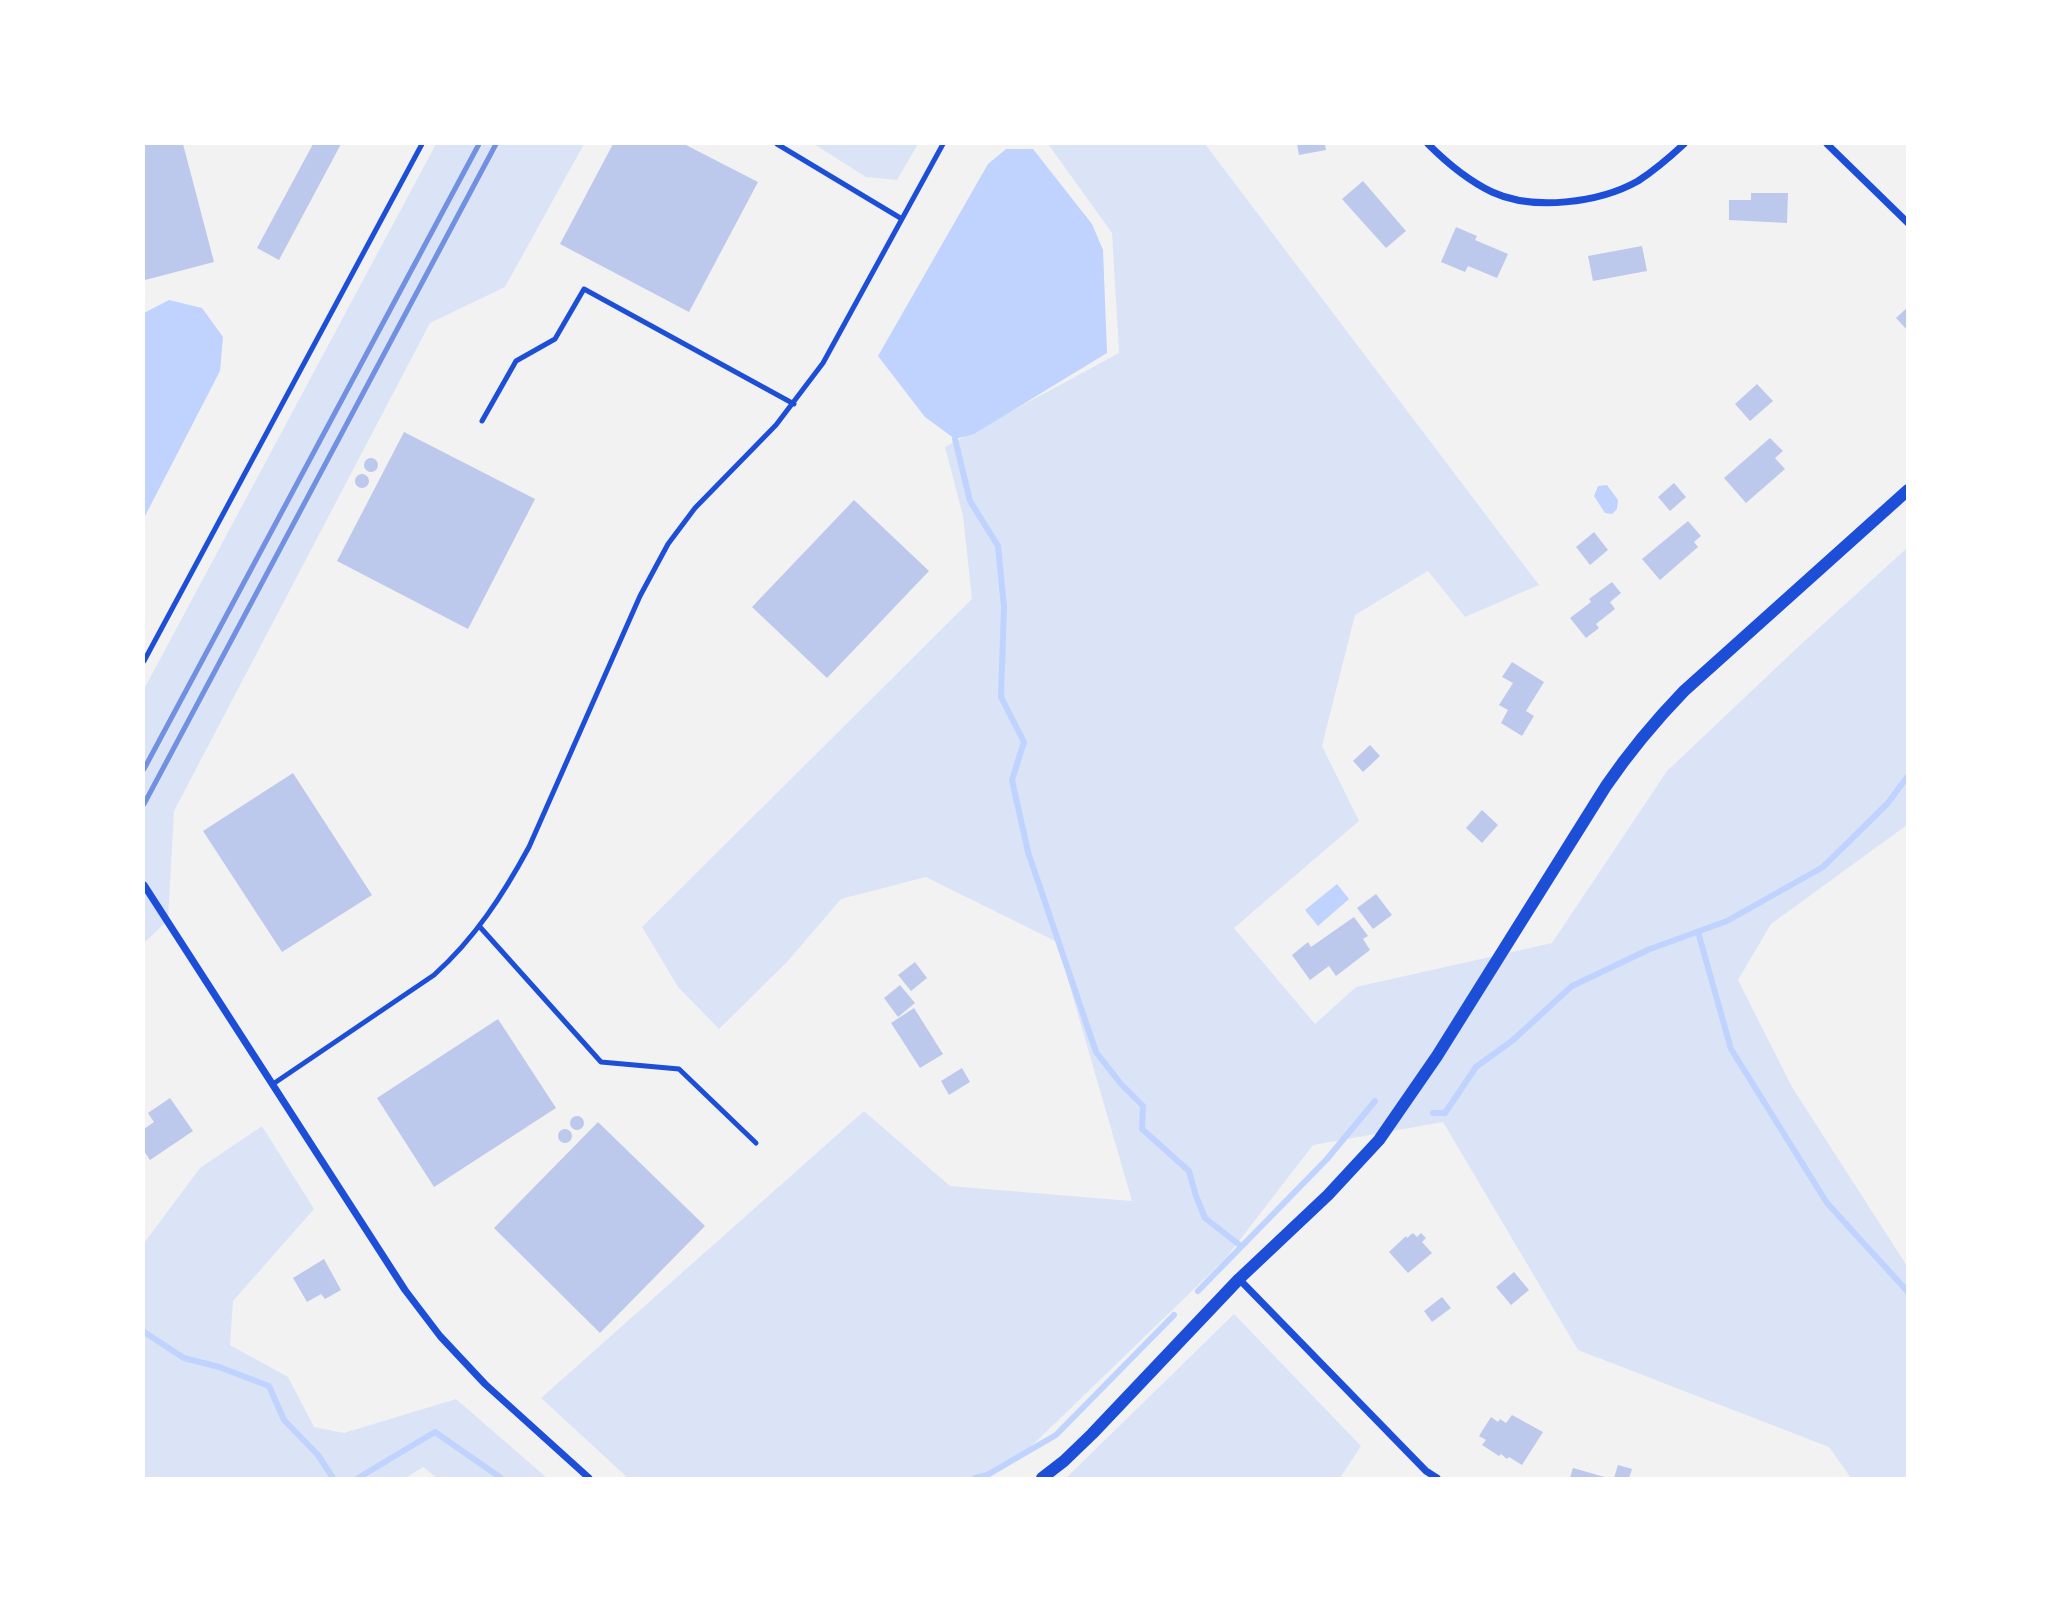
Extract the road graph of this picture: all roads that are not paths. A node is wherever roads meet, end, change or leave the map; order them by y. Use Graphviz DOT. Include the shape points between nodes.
graph roads {
  1 [pos="422,144"];
  2 [pos="777,144"];
  3 [pos="943,144"];
  4 [pos="1428,144"];
  5 [pos="1684,144"];
  6 [pos="1827,144"];
  7 [pos="902,219"];
  8 [pos="1908,223"];
  9 [pos="794,404"];
  10 [pos="482,421"];
  11 [pos="1908,490"];
  12 [pos="144,662"];
  13 [pos="144,885"];
  14 [pos="480,927"];
  15 [pos="273,1084"];
  16 [pos="756,1143"];
  17 [pos="1239,1279"];
  18 [pos="589,1479"];
  19 [pos="1042,1479"];
  20 [pos="1437,1479"];
  1 -- 12 [label="lane"];
  2 -- 7 [label="lane"];
  3 -- 7 [label="lane"];
  4 -- 5 [label="street" via="1453,169 1492,192 1513,200 1559,203 1636,182"];
  6 -- 8 [label="street"];
  7 -- 9 [label="lane" via="823,363"];
  9 -- 10 [label="lane" via="584,289 555,339 516,361"];
  9 -- 14 [label="lane" via="695,508 668,544 634,607 528,847"];
  11 -- 17 [label="street" via="1652,724 1606,786 1379,1140"];
  13 -- 15 [label="street"];
  14 -- 15 [label="lane" via="434,975"];
  14 -- 16 [label="lane" via="601,1062 679,1069"];
  15 -- 18 [label="street" via="393,1272 440,1336"];
  17 -- 19 [label="street" via="1092,1434"];
  17 -- 20 [label="street"];
}
